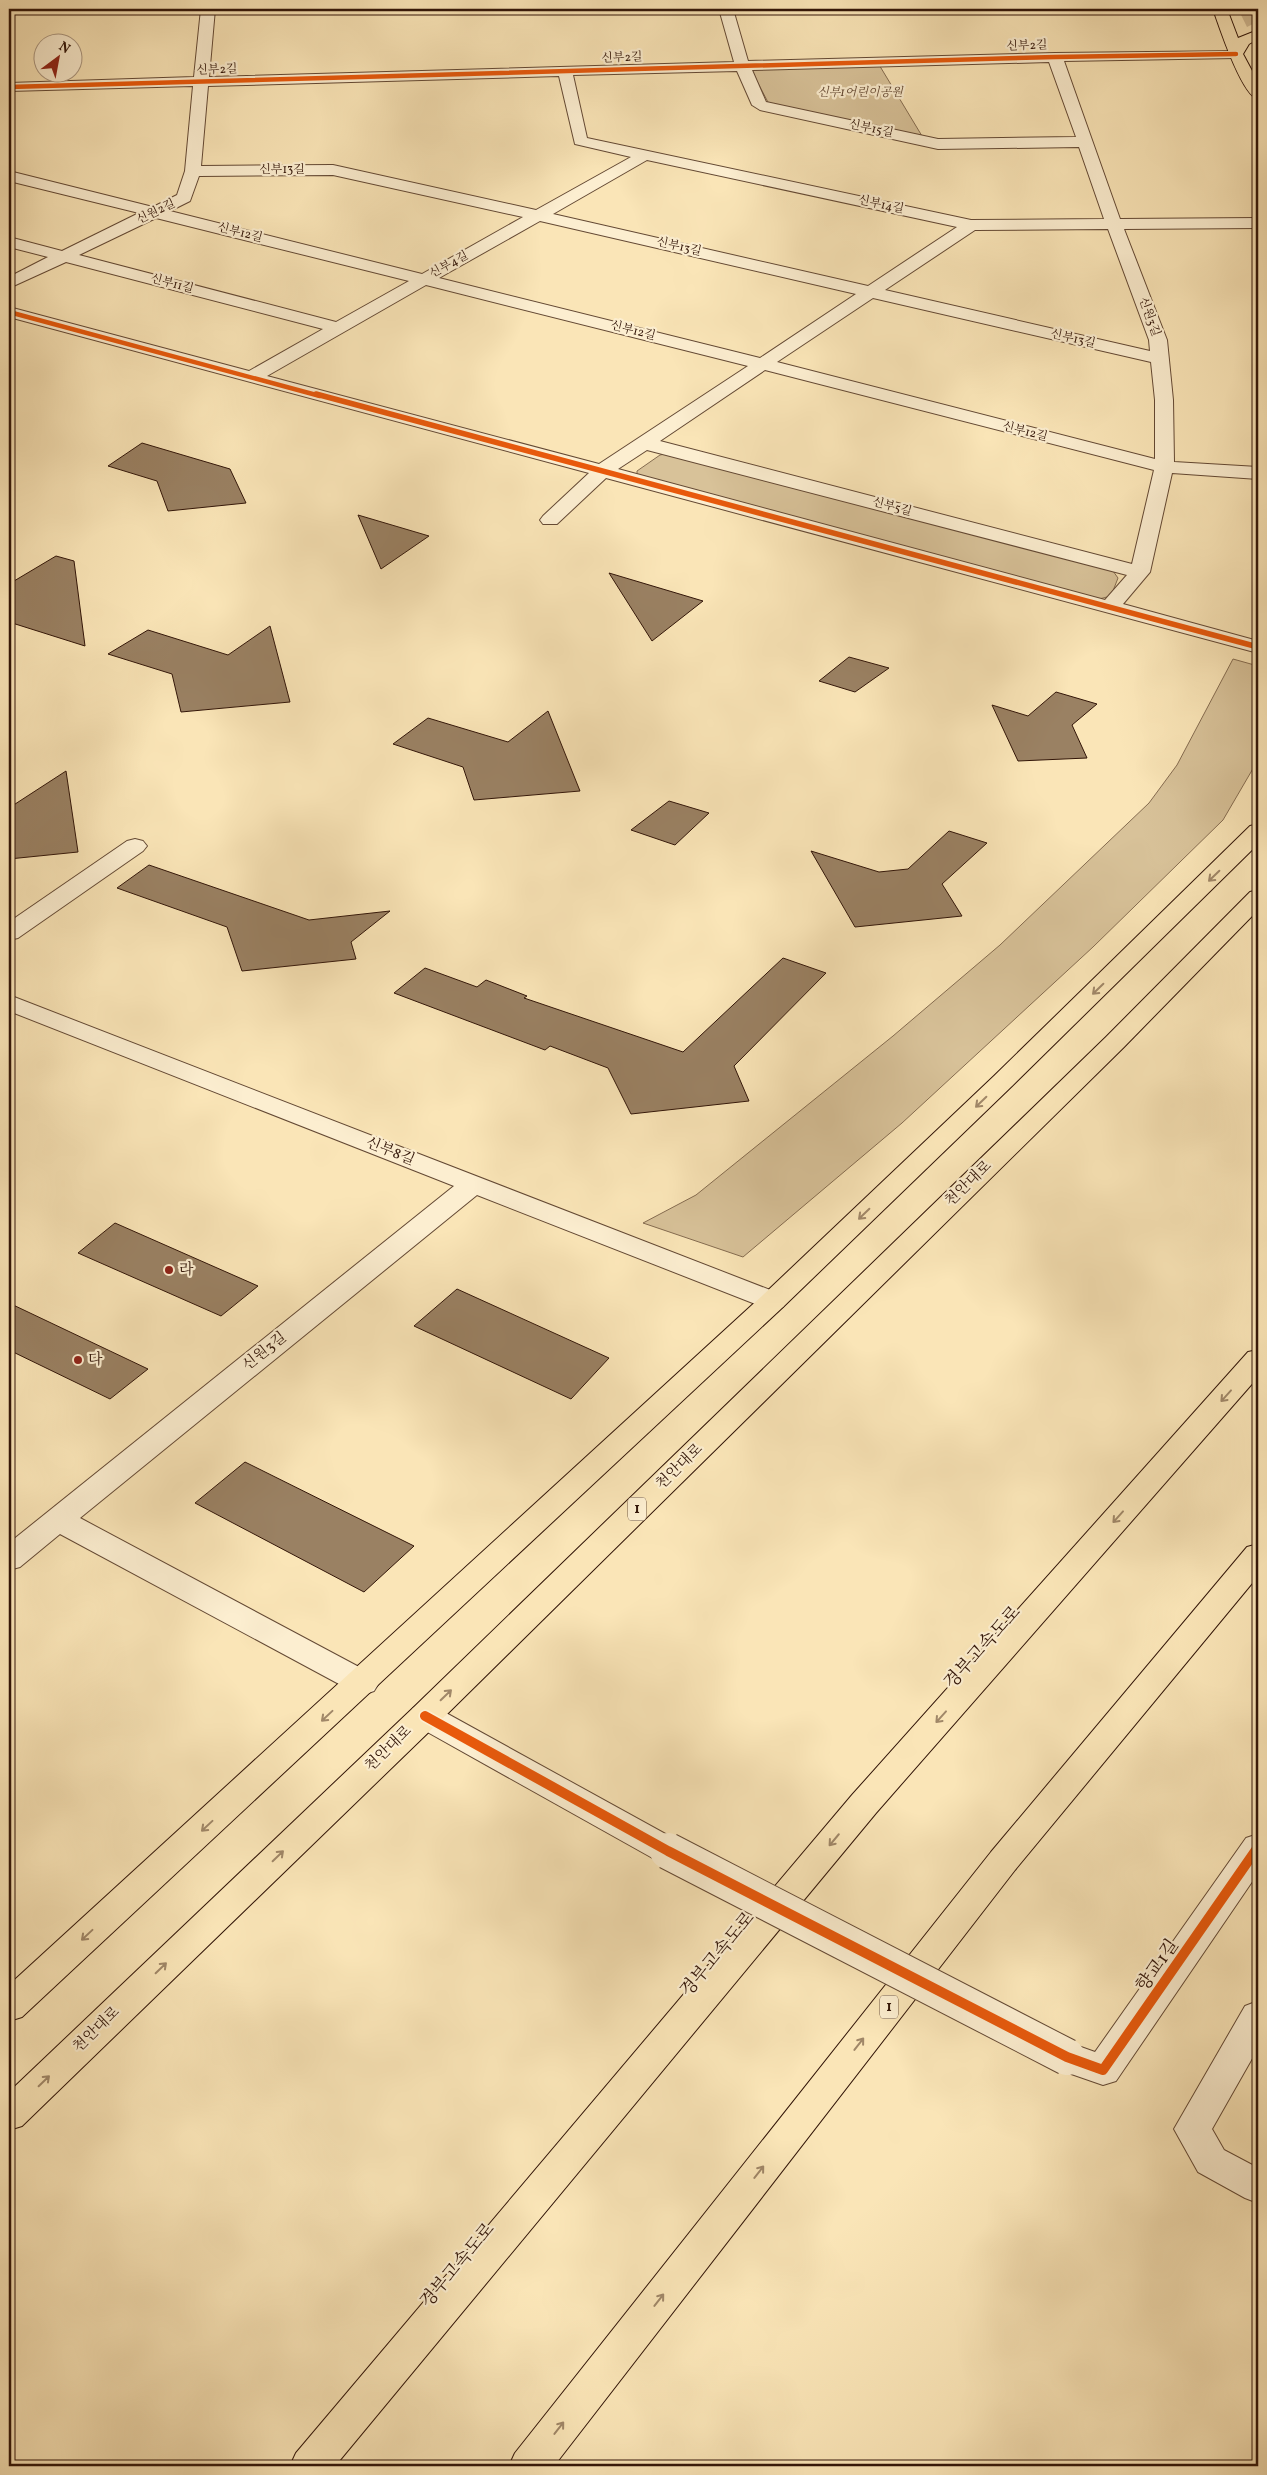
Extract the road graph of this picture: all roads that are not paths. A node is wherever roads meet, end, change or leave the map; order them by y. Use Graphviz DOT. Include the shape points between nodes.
graph roads {
  1 [pos="208,9"];
  2 [pos="726,9"];
  3 [pos="1220,9"];
  4 [pos="1258,34"];
  5 [pos="1236,54"];
  6 [pos="1056,57"];
  7 [pos="742,65"];
  8 [pos="565,71"];
  9 [pos="201,82"];
  10 [pos="9,87"];
  11 [pos="1258,95"];
  12 [pos="1085,142"];
  13 [pos="647,154"];
  14 [pos="193,171"];
  15 [pos="9,176"];
  16 [pos="156,213"];
  17 [pos="537,215"];
  18 [pos="1258,223"];
  19 [pos="1114,224"];
  20 [pos="971,225"];
  21 [pos="9,242"];
  22 [pos="65,256"];
  23 [pos="424,279"];
  24 [pos="9,283"];
  25 [pos="872,292"];
  26 [pos="9,312"];
  27 [pos="336,327"];
  28 [pos="1160,359"];
  29 [pos="762,364"];
  30 [pos="251,377"];
  31 [pos="644,443"];
  32 [pos="1164,467"];
  33 [pos="604,470"];
  34 [pos="1258,473"];
  35 [pos="550,520"];
  36 [pos="1140,572"];
  37 [pos="1110,607"];
  38 [pos="1258,647"];
  39 [pos="1255,832"];
  40 [pos="135,846"];
  41 [pos="1258,896"];
  42 [pos="9,933"];
  43 [pos="9,1002"];
  44 [pos="472,1184"];
  45 [pos="773,1301"];
  46 [pos="1258,1359"];
  47 [pos="57,1519"];
  48 [pos="1258,1555"];
  49 [pos="9,1559"];
  50 [pos="362,1683"];
  51 [pos="424,1716"];
  52 [pos="1258,1847"];
  53 [pos="9,2007"];
  54 [pos="1258,2016"];
  55 [pos="9,2114"];
  56 [pos="1258,2187"];
  57 [pos="310,2466"];
  58 [pos="528,2466"];
  1 -- 9 [label="street, 신원2길"];
  2 -- 7 [label="street, 신부15길"];
  3 -- 5 [label="main road"];
  4 -- 5 [label="main road" via="1243,41"];
  5 -- 6 [label="street, 신부2길"];
  5 -- 11 [label="main road"];
  6 -- 7 [label="street, 신부2길"];
  6 -- 12 [label="street, 신원3길"];
  7 -- 8 [label="street, 신부2길"];
  7 -- 12 [label="street, 신부15길" via="760,105 938,144"];
  8 -- 9 [label="street, 신부2길"];
  8 -- 13 [label="street, 신부14길" via="580,141"];
  9 -- 10 [label="street, 신부2길"];
  9 -- 14 [label="street, 신원2길"];
  12 -- 19 [label="street, 신원3길"];
  13 -- 17 [label="street, 신부4길"];
  13 -- 20 [label="street, 신부14길"];
  14 -- 16 [label="street, 신원2길" via="184,198"];
  14 -- 17 [label="street, 신부13길" via="333,170"];
  15 -- 16 [label="street, 신부12길"];
  16 -- 22 [label="street, 신원2길"];
  16 -- 23 [label="street, 신부12길"];
  17 -- 23 [label="street, 신부4길"];
  17 -- 25 [label="street, 신부13길"];
  18 -- 19 [label="street, 신부14길"];
  19 -- 20 [label="street, 신부14길"];
  19 -- 28 [label="street, 신원3길" via="1158,340"];
  20 -- 25 [label="street"];
  21 -- 22 [label="street, 신부11길"];
  22 -- 24 [label="street, 신원2길"];
  22 -- 27 [label="street, 신부11길"];
  23 -- 27 [label="street, 신부4길"];
  23 -- 29 [label="street, 신부12길"];
  25 -- 28 [label="street, 신부13길"];
  25 -- 29 [label="street"];
  26 -- 30 [label="street"];
  27 -- 30 [label="street, 신부4길"];
  28 -- 32 [label="street, 신원3길"];
  29 -- 31 [label="street"];
  29 -- 32 [label="street, 신부12길"];
  30 -- 33 [label="street"];
  31 -- 33 [label="street"];
  31 -- 36 [label="street, 신부5길"];
  32 -- 34 [label="street, 신부12길"];
  32 -- 36 [label="street, 신원3길"];
  33 -- 35 [label="street"];
  33 -- 37 [label="street"];
  36 -- 37 [label="street, 신원3길"];
  37 -- 38 [label="street"];
  39 -- 45 [label="main road, one-way"];
  40 -- 42 [label="street"];
  51 -- 41 [label="main road, 천안대로 / 1, one-way" via="1129,1028"];
  43 -- 44 [label="street, 신부8길"];
  44 -- 45 [label="street, 신부8길"];
  44 -- 47 [label="street, 신원3길"];
  45 -- 50 [label="main road"];
  46 -- 57 [label="main road, 경부고속도로, one-way" via="864,1804"];
  47 -- 49 [label="street, 신원3길"];
  47 -- 50 [label="street"];
  58 -- 48 [label="main road, 1, one-way" via="1003,1860"];
  50 -- 53 [label="main road, one-way"];
  51 -- 52 [label="street, 향교1길, bridge" via="668,1851 1067,2057 1103,2070"];
  55 -- 51 [label="main road, 천안대로 / 1, one-way"];
  54 -- 56 [label="street" via="1194,2129 1211,2161"];
}
